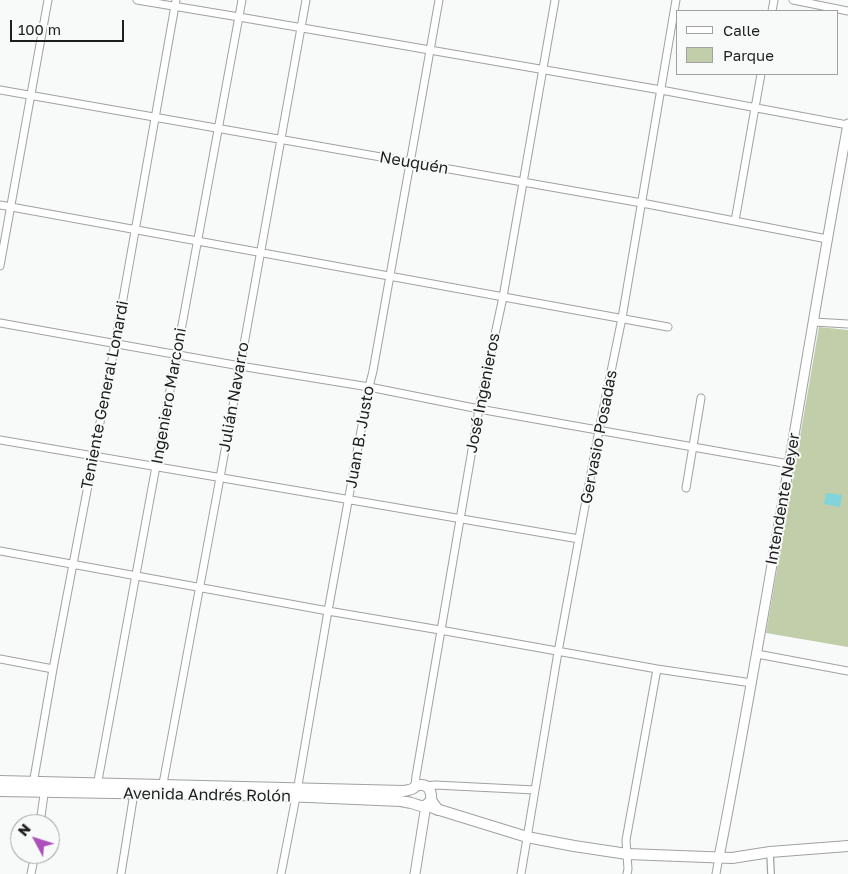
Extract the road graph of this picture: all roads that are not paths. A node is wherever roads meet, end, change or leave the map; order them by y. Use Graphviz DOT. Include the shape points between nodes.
graph roads {
  1 [pos="48,0"];
  2 [pos="137,0"];
  3 [pos="242,0"];
  4 [pos="306,0"];
  5 [pos="439,0"];
  6 [pos="555,0"];
  7 [pos="676,0"];
  8 [pos="793,0"];
  9 [pos="176,3"];
  10 [pos="848,11"];
  11 [pos="239,16"];
  12 [pos="301,28"];
  13 [pos="430,50"];
  14 [pos="542,69"];
  15 [pos="761,75"];
  16 [pos="0,90"];
  17 [pos="661,90"];
  18 [pos="31,95"];
  19 [pos="755,108"];
  20 [pos="156,117"];
  21 [pos="848,124"];
  22 [pos="218,128"];
  23 [pos="281,139"];
  24 [pos="410,162"];
  25 [pos="523,182"];
  26 [pos="642,203"];
  27 [pos="0,205"];
  28 [pos="11,207"];
  29 [pos="735,221"];
  30 [pos="136,230"];
  31 [pos="827,239"];
  32 [pos="198,241"];
  33 [pos="260,253"];
  34 [pos="0,266"];
  35 [pos="390,276"];
  36 [pos="503,297"];
  37 [pos="622,318"];
  38 [pos="814,322"];
  39 [pos="0,323"];
  40 [pos="848,324"];
  41 [pos="668,327"];
  42 [pos="115,344"];
  43 [pos="177,355"];
  44 [pos="240,366"];
  45 [pos="369,387"];
  46 [pos="701,398"];
  47 [pos="479,409"];
  48 [pos="600,430"];
  49 [pos="0,440"];
  50 [pos="693,447"];
  51 [pos="94,456"];
  52 [pos="789,464"];
  53 [pos="156,467"];
  54 [pos="220,478"];
  55 [pos="686,488"];
  56 [pos="349,499"];
  57 [pos="460,519"];
  58 [pos="579,539"];
  59 [pos="0,551"];
  60 [pos="72,565"];
  61 [pos="136,576"];
  62 [pos="199,588"];
  63 [pos="328,611"];
  64 [pos="440,630"];
  65 [pos="558,651"];
  66 [pos="757,654"];
  67 [pos="0,659"];
  68 [pos="53,669"];
  69 [pos="657,669"];
  70 [pos="848,671"];
  71 [pos="752,684"];
  72 [pos="0,781"];
  73 [pos="33,786"];
  74 [pos="46,787"];
  75 [pos="418,787"];
  76 [pos="97,788"];
  77 [pos="162,790"];
  78 [pos="535,790"];
  79 [pos="0,791"];
  80 [pos="134,793"];
  81 [pos="296,793"];
  82 [pos="413,803"];
  83 [pos="428,803"];
  84 [pos="42,814"];
  85 [pos="527,837"];
  86 [pos="848,846"];
  87 [pos="770,852"];
  88 [pos="627,854"];
  89 [pos="719,857"];
  90 [pos="122,874"];
  91 [pos="281,874"];
  92 [pos="415,874"];
  93 [pos="521,874"];
  94 [pos="627,874"];
  95 [pos="716,874"];
  96 [pos="771,874"];
  1 -- 18 [label="street"];
  2 -- 9 [label="street"];
  3 -- 11 [label="street, Ingeniero Marconi"];
  4 -- 12 [label="street, Julián Navarro"];
  5 -- 13 [label="street, Juan B. Justo"];
  6 -- 14 [label="street, José Ingenieros"];
  7 -- 17 [label="street, Gervasio Posadas"];
  8 -- 10 [label="street"];
  9 -- 11 [label="street"];
  9 -- 20 [label="street, Teniente General Lonardi"];
  11 -- 12 [label="street"];
  11 -- 22 [label="street, Ingeniero Marconi"];
  12 -- 13 [label="street"];
  12 -- 23 [label="street, Julián Navarro"];
  13 -- 14 [label="street"];
  13 -- 24 [label="street, Juan B. Justo"];
  14 -- 17 [label="street"];
  14 -- 25 [label="street, José Ingenieros"];
  15 -- 19 [label="street"];
  16 -- 18 [label="street, Neuquén"];
  17 -- 19 [label="street"];
  17 -- 26 [label="street, Gervasio Posadas"];
  18 -- 20 [label="street, Neuquén"];
  18 -- 28 [label="street"];
  19 -- 21 [label="street"];
  19 -- 29 [label="street"];
  20 -- 22 [label="street, Neuquén"];
  20 -- 30 [label="street, Teniente General Lonardi"];
  21 -- 31 [label="street, Intendente Neyer"];
  22 -- 23 [label="street, Neuquén"];
  22 -- 32 [label="street, Ingeniero Marconi"];
  23 -- 24 [label="street, Neuquén"];
  23 -- 33 [label="street, Julián Navarro"];
  24 -- 25 [label="street, Neuquén"];
  24 -- 35 [label="street, Juan B. Justo"];
  25 -- 26 [label="street, Neuquén"];
  25 -- 36 [label="street, José Ingenieros"];
  26 -- 29 [label="street, Neuquén"];
  26 -- 37 [label="street, Gervasio Posadas"];
  27 -- 28 [label="street"];
  28 -- 30 [label="street"];
  28 -- 34 [label="street"];
  29 -- 31 [label="street, Neuquén"];
  30 -- 32 [label="street"];
  30 -- 42 [label="street, Teniente General Lonardi"];
  31 -- 38 [label="street, Intendente Neyer"];
  32 -- 33 [label="street"];
  32 -- 43 [label="street, Ingeniero Marconi"];
  33 -- 35 [label="street"];
  33 -- 44 [label="street, Julián Navarro"];
  35 -- 36 [label="street"];
  35 -- 45 [label="street, Juan B. Justo"];
  36 -- 37 [label="street"];
  36 -- 47 [label="street, José Ingenieros"];
  37 -- 41 [label="street"];
  37 -- 48 [label="street, Gervasio Posadas"];
  38 -- 40 [label="street"];
  38 -- 52 [label="street, Intendente Neyer"];
  39 -- 42 [label="street"];
  42 -- 43 [label="street"];
  42 -- 51 [label="street, Teniente General Lonardi"];
  43 -- 44 [label="street"];
  43 -- 53 [label="street, Ingeniero Marconi"];
  44 -- 45 [label="street"];
  44 -- 54 [label="street, Julián Navarro"];
  45 -- 47 [label="street"];
  45 -- 56 [label="street, Juan B. Justo"];
  46 -- 50 [label="street"];
  47 -- 48 [label="street"];
  47 -- 57 [label="street, José Ingenieros"];
  48 -- 50 [label="street"];
  48 -- 58 [label="street, Gervasio Posadas"];
  49 -- 51 [label="street"];
  50 -- 52 [label="street"];
  50 -- 55 [label="street"];
  51 -- 53 [label="street"];
  51 -- 60 [label="street, Teniente General Lonardi"];
  52 -- 66 [label="street, Intendente Neyer"];
  53 -- 54 [label="street"];
  53 -- 61 [label="street, Ingeniero Marconi"];
  54 -- 56 [label="street"];
  54 -- 62 [label="street, Julián Navarro"];
  56 -- 57 [label="street"];
  56 -- 63 [label="street, Juan B. Justo"];
  57 -- 58 [label="street"];
  57 -- 64 [label="street, José Ingenieros"];
  58 -- 65 [label="street, Gervasio Posadas"];
  59 -- 60 [label="street"];
  60 -- 61 [label="street"];
  60 -- 68 [label="street, Teniente General Lonardi"];
  61 -- 62 [label="street"];
  61 -- 76 [label="street, Ingeniero Marconi"];
  62 -- 63 [label="street"];
  62 -- 77 [label="street, Julián Navarro"];
  63 -- 64 [label="street"];
  63 -- 81 [label="street, Juan B. Justo"];
  64 -- 65 [label="street"];
  64 -- 75 [label="street, José Ingenieros" via="416,776"];
  65 -- 69 [label="street"];
  65 -- 78 [label="street, Gervasio Posadas"];
  66 -- 70 [label="street"];
  66 -- 71 [label="street, Intendente Neyer"];
  67 -- 68 [label="street"];
  68 -- 73 [label="street, Teniente General Lonardi"];
  69 -- 71 [label="street"];
  69 -- 88 [label="street" via="626,840"];
  71 -- 89 [label="street, Intendente Neyer"];
  72 -- 73 [label="main road, Avenida Andrés Rolón"];
  73 -- 74 [label="main road, Avenida Andrés Rolón"];
  73 -- 79 [label="main road, Avenida Andrés Rolón"];
  74 -- 76 [label="main road, Avenida Andrés Rolón"];
  74 -- 84 [label="street"];
  75 -- 78 [label="street"];
  75 -- 81 [label="main road, Avenida Andrés Rolón" via="404,791"];
  75 -- 82 [label="main road" via="410,794"];
  75 -- 83 [label="main road" via="429,788 432,794"];
  76 -- 77 [label="main road, Avenida Andrés Rolón"];
  76 -- 80 [label="main road, Avenida Andrés Rolón"];
  77 -- 80 [label="main road, Avenida Andrés Rolón"];
  77 -- 81 [label="main road, Avenida Andrés Rolón"];
  78 -- 85 [label="street, Gervasio Posadas"];
  80 -- 90 [label="street"];
  81 -- 82 [label="main road, Avenida Andrés Rolón"];
  81 -- 91 [label="street, Juan B. Justo"];
  82 -- 83 [label="main road, Avenida Andrés Rolón" via="417,806"];
  83 -- 85 [label="main road" via="438,810"];
  83 -- 92 [label="street"];
  85 -- 88 [label="main road"];
  85 -- 93 [label="street, Gervasio Posadas"];
  86 -- 87 [label="main road"];
  87 -- 89 [label="main road"];
  87 -- 96 [label="street"];
  88 -- 89 [label="main road"];
  88 -- 94 [label="street"];
  89 -- 95 [label="street, Intendente Neyer"];
}
